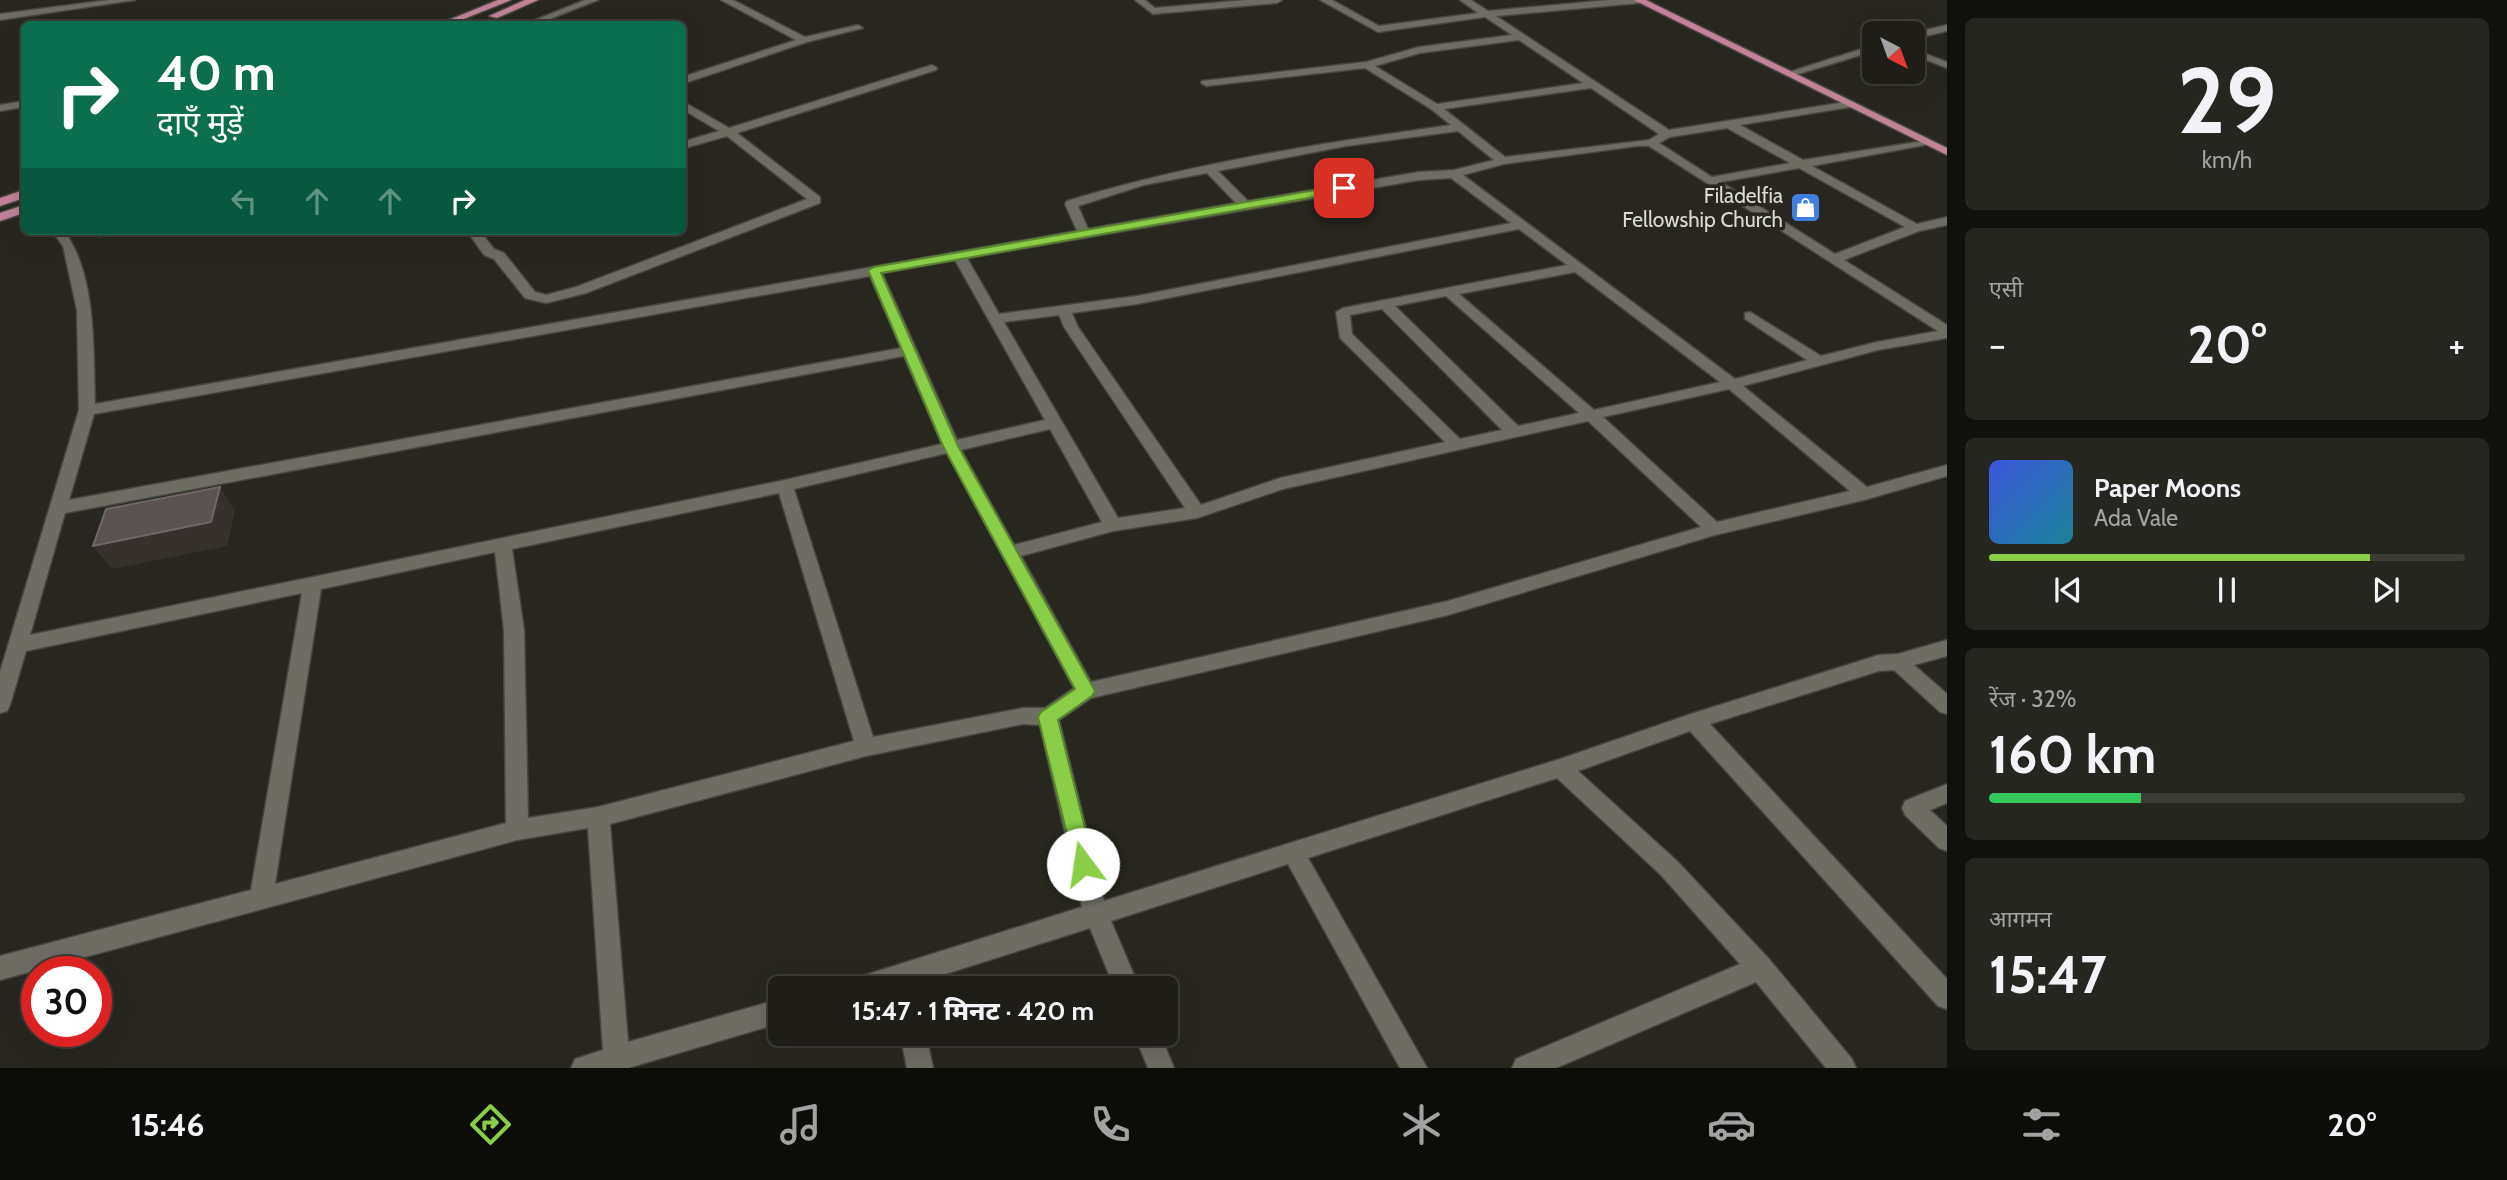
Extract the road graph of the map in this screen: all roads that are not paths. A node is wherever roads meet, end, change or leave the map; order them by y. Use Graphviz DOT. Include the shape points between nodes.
graph roads {
  1 [pos="130,0"];
  2 [pos="506,0"];
  3 [pos="533,0"];
  4 [pos="593,0"];
  5 [pos="726,0"];
  6 [pos="1140,0"];
  7 [pos="1277,0"];
  8 [pos="1325,0"];
  9 [pos="1465,0"];
  10 [pos="1639,0"];
  11 [pos="1250,2"];
  12 [pos="1489,14"];
  13 [pos="555,16"];
  14 [pos="0,17"];
  15 [pos="452,21"];
  16 [pos="480,21"];
  17 [pos="539,21"];
  18 [pos="563,21"];
  19 [pos="858,28"];
  20 [pos="1946,29"];
  21 [pos="1925,33"];
  22 [pos="1523,37"];
  23 [pos="804,40"];
  24 [pos="1862,52"];
  25 [pos="1925,57"];
  26 [pos="1367,65"];
  27 [pos="1947,65"];
  28 [pos="932,68"];
  29 [pos="1788,74"];
  30 [pos="686,80"];
  31 [pos="1206,83"];
  32 [pos="1593,85"];
  33 [pos="21,104"];
  34 [pos="1851,104"];
  35 [pos="686,106"];
  36 [pos="1435,107"];
  37 [pos="0,108"];
  38 [pos="1731,125"];
  39 [pos="1462,127"];
  40 [pos="729,132"];
  41 [pos="1667,134"];
  42 [pos="1925,142"];
  43 [pos="1651,143"];
  44 [pos="686,145"];
  45 [pos="1947,152"];
  46 [pos="1503,161"];
  47 [pos="1798,164"];
  48 [pos="1210,169"];
  49 [pos="1454,174"];
  50 [pos="1707,181"];
  51 [pos="21,195"];
  52 [pos="0,202"];
  53 [pos="1245,205"];
  54 [pos="21,210"];
  55 [pos="0,217"];
  56 [pos="1947,221"];
  57 [pos="1521,225"];
  58 [pos="1915,228"];
  59 [pos="1084,233"];
  60 [pos="61,235"];
  61 [pos="476,235"];
  62 [pos="960,256"];
  63 [pos="1834,259"];
  64 [pos="1579,267"];
  65 [pos="874,270"];
  66 [pos="1450,293"];
  67 [pos="1385,304"];
  68 [pos="1064,310"];
  69 [pos="1750,316"];
  70 [pos="995,319"];
  71 [pos="1947,332"];
  72 [pos="907,351"];
  73 [pos="1819,361"];
  74 [pos="1732,384"];
  75 [pos="87,410"];
  76 [pos="1590,414"];
  77 [pos="1053,423"];
  78 [pos="1514,432"];
  79 [pos="1455,443"];
  80 [pos="951,446"];
  81 [pos="1947,470"];
  82 [pos="785,486"];
  83 [pos="1864,494"];
  84 [pos="58,508"];
  85 [pos="1197,512"];
  86 [pos="1113,525"];
  87 [pos="1714,529"];
  88 [pos="503,544"];
  89 [pos="1009,553"];
  90 [pos="313,583"];
  91 [pos="18,645"];
  92 [pos="1947,648"];
  93 [pos="1898,662"];
  94 [pos="1086,691"];
  95 [pos="0,705"];
  96 [pos="1947,706"];
  97 [pos="1048,717"];
  98 [pos="1694,721"];
  99 [pos="866,747"];
  100 [pos="1560,768"];
  101 [pos="1947,793"];
  102 [pos="598,817"];
  103 [pos="517,830"];
  104 [pos="1947,841"];
  105 [pos="1293,852"];
  106 [pos="261,899"];
  107 [pos="1095,912"];
  108 [pos="0,968"];
  109 [pos="1760,968"];
  110 [pos="920,976"];
  111 [pos="1122,976"];
  112 [pos="1947,997"];
  113 [pos="768,1014"];
  114 [pos="915,1046"];
  115 [pos="1152,1046"];
  116 [pos="616,1058"];
  117 [pos="584,1068"];
  118 [pos="920,1068"];
  119 [pos="1161,1068"];
  120 [pos="1414,1068"];
  121 [pos="1525,1068"];
  122 [pos="1843,1068"];
  1 -- 14 [label="street"];
  2 -- 15 [label="main road"];
  3 -- 16 [label="main road"];
  4 -- 13 [label="street"];
  5 -- 23 [label="street"];
  6 -- 11 [label="street" via="1153,11"];
  7 -- 11 [label="street"];
  8 -- 12 [label="street" via="1378,29"];
  9 -- 12 [label="street"];
  10 -- 12 [label="street"];
  10 -- 29 [label="main road"];
  12 -- 22 [label="street"];
  13 -- 17 [label="street"];
  13 -- 18 [label="street"];
  19 -- 23 [label="street"];
  20 -- 21 [label="street"];
  22 -- 26 [label="street" via="1419,50"];
  22 -- 32 [label="street"];
  23 -- 30 [label="street"];
  24 -- 29 [label="street"];
  25 -- 27 [label="street"];
  26 -- 31 [label="street"];
  26 -- 36 [label="street"];
  28 -- 40 [label="street"];
  29 -- 34 [label="main road"];
  32 -- 36 [label="street"];
  32 -- 41 [label="street"];
  33 -- 37 [label="street"];
  34 -- 38 [label="street"];
  34 -- 42 [label="main road"];
  35 -- 40 [label="street"];
  36 -- 39 [label="street"];
  38 -- 41 [label="street"];
  38 -- 47 [label="street"];
  39 -- 46 [label="street"];
  39 -- 48 [label="street"];
  40 -- 44 [label="street"];
  40 -- 61 [label="street" via="816,201 581,290 545,299 530,295"];
  41 -- 43 [label="street"];
  42 -- 45 [label="main road"];
  42 -- 47 [label="street"];
  43 -- 46 [label="street"];
  43 -- 50 [label="street"];
  46 -- 49 [label="street"];
  47 -- 50 [label="street"];
  47 -- 58 [label="street"];
  48 -- 53 [label="street"];
  48 -- 59 [label="street" via="1142,182 1071,204"];
  49 -- 53 [label="street"];
  49 -- 57 [label="street"];
  50 -- 63 [label="street"];
  51 -- 52 [label="main road"];
  53 -- 59 [label="street"];
  54 -- 55 [label="main road"];
  56 -- 58 [label="street"];
  57 -- 64 [label="street"];
  57 -- 68 [label="street"];
  58 -- 63 [label="street"];
  59 -- 62 [label="street"];
  60 -- 75 [label="street" via="69,246 84,310"];
  62 -- 65 [label="street"];
  62 -- 70 [label="street"];
  63 -- 71 [label="street"];
  64 -- 66 [label="street"];
  64 -- 74 [label="street"];
  65 -- 72 [label="street"];
  65 -- 75 [label="street"];
  66 -- 67 [label="street"];
  66 -- 76 [label="street"];
  67 -- 78 [label="street"];
  67 -- 79 [label="street" via="1343,312 1345,335"];
  68 -- 70 [label="street"];
  68 -- 85 [label="street" via="1071,327"];
  69 -- 73 [label="street"];
  70 -- 77 [label="street"];
  71 -- 73 [label="street"];
  72 -- 80 [label="street"];
  72 -- 84 [label="street"];
  73 -- 74 [label="street"];
  74 -- 76 [label="street"];
  74 -- 83 [label="street"];
  75 -- 84 [label="street"];
  76 -- 78 [label="street"];
  76 -- 87 [label="street"];
  77 -- 80 [label="street"];
  77 -- 86 [label="street"];
  78 -- 79 [label="street"];
  79 -- 85 [label="street" via="1280,484"];
  80 -- 82 [label="street"];
  80 -- 89 [label="street"];
  81 -- 83 [label="street"];
  82 -- 88 [label="street"];
  82 -- 99 [label="street"];
  83 -- 87 [label="street"];
  84 -- 91 [label="street"];
  85 -- 86 [label="street"];
  86 -- 89 [label="street"];
  87 -- 94 [label="street" via="1448,608"];
  88 -- 90 [label="street"];
  88 -- 103 [label="street" via="514,630"];
  89 -- 94 [label="street"];
  90 -- 91 [label="street"];
  90 -- 106 [label="street"];
  91 -- 95 [label="street"];
  92 -- 93 [label="street"];
  93 -- 96 [label="street"];
  93 -- 98 [label="street" via="1879,663"];
  94 -- 97 [label="street"];
  97 -- 99 [label="street" via="1023,716"];
  97 -- 107 [label="street"];
  98 -- 100 [label="street"];
  98 -- 112 [label="street"];
  99 -- 102 [label="street"];
  100 -- 105 [label="street"];
  100 -- 109 [label="street" via="1669,868"];
  101 -- 104 [label="street" via="1913,808"];
  102 -- 103 [label="street"];
  102 -- 116 [label="street"];
  103 -- 106 [label="street"];
  105 -- 107 [label="street"];
  105 -- 120 [label="street"];
  106 -- 108 [label="street"];
  107 -- 110 [label="street"];
  107 -- 111 [label="street"];
  109 -- 121 [label="street"];
  109 -- 122 [label="street"];
  113 -- 116 [label="street"];
  114 -- 118 [label="street"];
  115 -- 119 [label="street"];
  116 -- 117 [label="street"];
}
